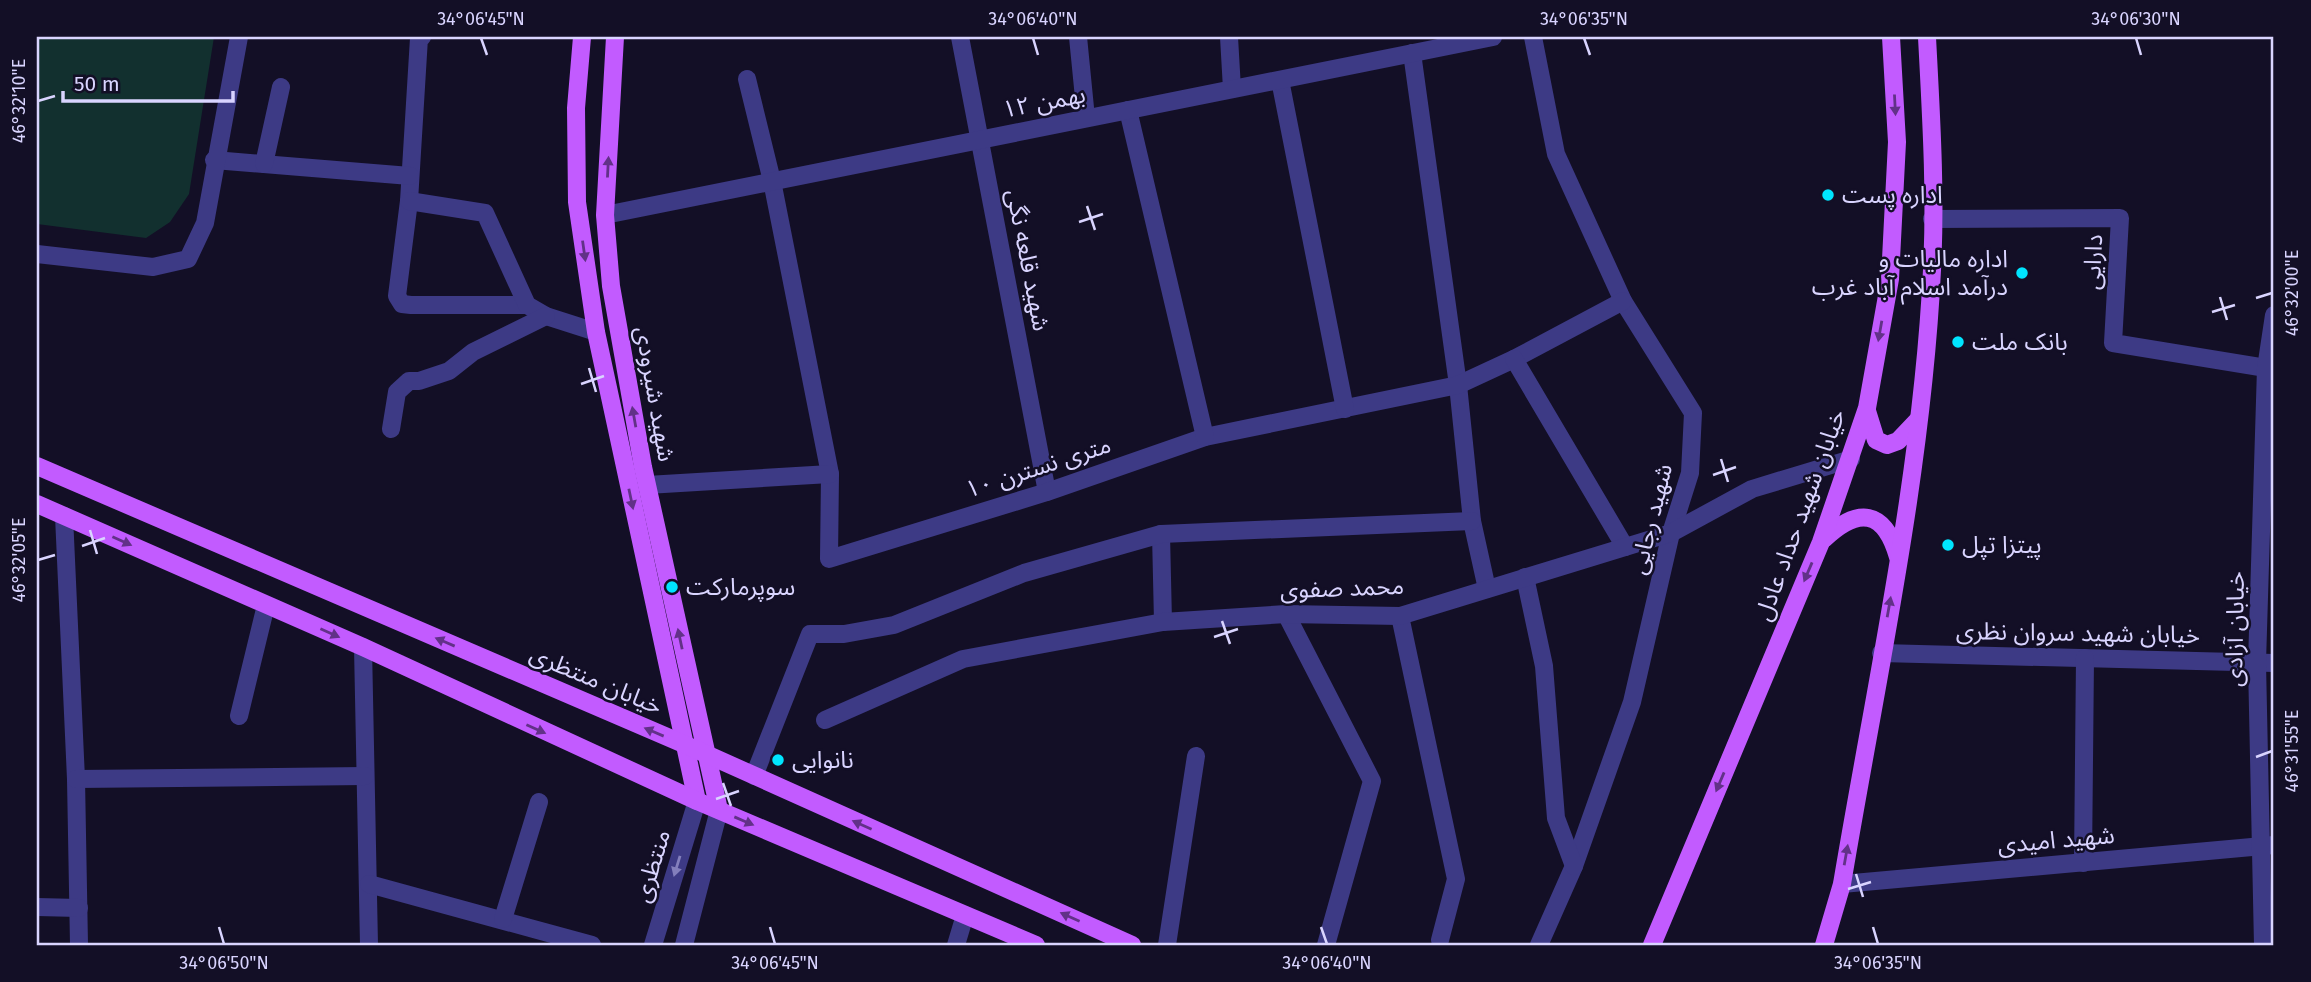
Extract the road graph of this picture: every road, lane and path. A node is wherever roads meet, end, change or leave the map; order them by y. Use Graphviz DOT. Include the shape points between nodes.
graph roads {
  1 [pos="239,37"];
  2 [pos="422,37"];
  3 [pos="582,37"];
  4 [pos="615,37"];
  5 [pos="960,37"];
  6 [pos="1078,37"];
  7 [pos="1229,37"];
  8 [pos="1493,37"];
  9 [pos="1533,37"];
  10 [pos="1891,37"];
  11 [pos="1927,37"];
  12 [pos="1412,53"];
  13 [pos="747,79"];
  14 [pos="1280,79"];
  15 [pos="281,87"];
  16 [pos="1232,89"];
  17 [pos="1128,110"];
  18 [pos="1086,118"];
  19 [pos="981,139"];
  20 [pos="214,160"];
  21 [pos="264,164"];
  22 [pos="410,176"];
  23 [pos="772,181"];
  24 [pos="408,201"];
  25 [pos="605,215"];
  26 [pos="1932,219"];
  27 [pos="37,254"];
  28 [pos="1623,301"];
  29 [pos="527,304"];
  30 [pos="545,316"];
  31 [pos="2273,322"];
  32 [pos="596,332"];
  33 [pos="1514,359"];
  34 [pos="2266,368"];
  35 [pos="1458,385"];
  36 [pos="1867,408"];
  37 [pos="1345,409"];
  38 [pos="1917,421"];
  39 [pos="391,429"];
  40 [pos="1205,438"];
  41 [pos="1851,459"];
  42 [pos="37,466"];
  43 [pos="830,474"];
  44 [pos="647,485"];
  45 [pos="1047,492"];
  46 [pos="37,504"];
  47 [pos="64,516"];
  48 [pos="1472,521"];
  49 [pos="1671,533"];
  50 [pos="1161,534"];
  51 [pos="1821,541"];
  52 [pos="1625,547"];
  53 [pos="1898,557"];
  54 [pos="1525,577"];
  55 [pos="1487,589"];
  56 [pos="267,605"];
  57 [pos="1286,614"];
  58 [pos="1400,616"];
  59 [pos="1163,622"];
  60 [pos="363,648"];
  61 [pos="1881,653"];
  62 [pos="2085,658"];
  63 [pos="2266,663"];
  64 [pos="239,716"];
  65 [pos="825,720"];
  66 [pos="686,745"];
  67 [pos="705,754"];
  68 [pos="1196,756"];
  69 [pos="365,776"];
  70 [pos="754,776"];
  71 [pos="76,779"];
  72 [pos="697,801"];
  73 [pos="539,802"];
  74 [pos="719,810"];
  75 [pos="2269,846"];
  76 [pos="2083,863"];
  77 [pos="1574,866"];
  78 [pos="369,884"];
  79 [pos="1842,884"];
  80 [pos="37,907"];
  81 [pos="79,908"];
  82 [pos="965,915"];
  83 [pos="503,919"];
  84 [pos="1440,940"];
  85 [pos="79,945"];
  86 [pos="369,945"];
  87 [pos="592,945"];
  88 [pos="653,945"];
  89 [pos="684,945"];
  90 [pos="956,945"];
  91 [pos="1036,945"];
  92 [pos="1132,945"];
  93 [pos="1167,945"];
  94 [pos="1326,945"];
  95 [pos="1539,945"];
  96 [pos="1652,945"];
  97 [pos="1824,945"];
  98 [pos="2263,945"];
  1 -- 20 [label="street"];
  2 -- 22 [label="street"];
  3 -- 32 [label="main road, شهید شیرودی, one-way" via="576,108 577,202"];
  25 -- 4 [label="main road, شهید شیرودی, one-way"];
  5 -- 19 [label="street, شهید قلعه نگی"];
  6 -- 18 [label="street"];
  7 -- 16 [label="street"];
  8 -- 12 [label="street, ۱۲ بهمن"];
  9 -- 28 [label="street, شهید رجایی" via="1556,154"];
  10 -- 36 [label="main road, خیابان شهید حداد عادل, one-way" via="1896,142 1890,279"];
  11 -- 26 [label="main road"];
  12 -- 14 [label="street, ۱۲ بهمن"];
  12 -- 35 [label="street"];
  13 -- 23 [label="street, ۱۰ متری نسترن"];
  14 -- 16 [label="street, ۱۲ بهمن"];
  14 -- 37 [label="street"];
  15 -- 21 [label="street"];
  16 -- 17 [label="street, ۱۲ بهمن"];
  17 -- 18 [label="street, ۱۲ بهمن"];
  17 -- 40 [label="street"];
  18 -- 19 [label="street, ۱۲ بهمن"];
  19 -- 23 [label="street, ۱۲ بهمن"];
  19 -- 45 [label="street, شهید قلعه نگی"];
  20 -- 21 [label="street"];
  20 -- 27 [label="street" via="205,223 188,259 153,267"];
  21 -- 22 [label="street"];
  22 -- 24 [label="street"];
  23 -- 25 [label="street, ۱۲ بهمن"];
  23 -- 43 [label="street, ۱۰ متری نسترن"];
  24 -- 29 [label="street" via="485,213"];
  24 -- 29 [label="street" via="397,296 402,304"];
  44 -- 25 [label="main road, شهید شیرودی, one-way" via="611,286"];
  26 -- 34 [label="street, دارایی" via="2120,218 2113,343"];
  26 -- 38 [label="main road" via="1932,270"];
  28 -- 33 [label="street, ۱۰ متری نسترن"];
  28 -- 49 [label="street, شهید رجایی" via="1693,412 1690,473"];
  29 -- 30 [label="street"];
  30 -- 32 [label="street"];
  30 -- 39 [label="street" via="473,352 449,371 409,381 397,392"];
  31 -- 34 [label="street, خیابان آزادی"];
  32 -- 66 [label="main road, شهید شیرودی, one-way"];
  33 -- 35 [label="street, ۱۰ متری نسترن"];
  33 -- 52 [label="street"];
  34 -- 63 [label="street, خیابان آزادی"];
  35 -- 37 [label="street, ۱۰ متری نسترن"];
  35 -- 48 [label="street"];
  36 -- 38 [label="main road" via="1876,440 1887,444 1898,440"];
  36 -- 41 [label="main road, خیابان شهید حداد عادل"];
  37 -- 40 [label="street, ۱۰ متری نسترن"];
  38 -- 53 [label="main road"];
  40 -- 45 [label="street, ۱۰ متری نسترن"];
  41 -- 49 [label="street, محمد صفوی" via="1752,489"];
  41 -- 51 [label="main road, خیابان شهید حداد عادل"];
  66 -- 42 [label="main road, خیابان منتظری, one-way"];
  43 -- 44 [label="street"];
  43 -- 45 [label="street, ۱۰ متری نسترن" via="829,559"];
  67 -- 44 [label="main road, شهید شیرودی, one-way"];
  46 -- 47 [label="main road"];
  47 -- 56 [label="main road, one-way"];
  47 -- 71 [label="street"];
  48 -- 50 [label="street"];
  48 -- 55 [label="street"];
  49 -- 52 [label="street, محمد صفوی"];
  49 -- 77 [label="street, شهید رجایی" via="1632,702"];
  50 -- 59 [label="street"];
  50 -- 70 [label="street" via="1024,573 894,625 844,634 810,634"];
  51 -- 53 [label="main road" via="1849,518 1866,517 1885,527"];
  51 -- 96 [label="main road, خیابان شهید حداد عادل, one-way"];
  52 -- 54 [label="street, محمد صفوی"];
  61 -- 53 [label="main road, one-way"];
  54 -- 55 [label="street, محمد صفوی"];
  54 -- 77 [label="street" via="1544,666 1556,818"];
  55 -- 58 [label="street, محمد صفوی"];
  56 -- 60 [label="main road, one-way"];
  56 -- 64 [label="street"];
  57 -- 58 [label="street, محمد صفوی"];
  57 -- 59 [label="street, محمد صفوی"];
  57 -- 94 [label="street" via="1372,781"];
  58 -- 84 [label="street" via="1456,879"];
  59 -- 65 [label="street, محمد صفوی" via="963,659"];
  60 -- 69 [label="street"];
  60 -- 72 [label="main road, one-way"];
  61 -- 62 [label="street, خیابان شهید سروان نظری"];
  79 -- 61 [label="main road, one-way"];
  62 -- 63 [label="street, خیابان شهید سروان نظری"];
  62 -- 76 [label="street"];
  63 -- 75 [label="street, خیابان آزادی"];
  66 -- 67 [label="main road, خیابان منتظری"];
  66 -- 72 [label="main road, شهید شیرودی"];
  67 -- 70 [label="main road, خیابان منتظری"];
  67 -- 74 [label="main road, شهید شیرودی"];
  68 -- 93 [label="street"];
  69 -- 71 [label="street"];
  69 -- 78 [label="street"];
  92 -- 70 [label="main road, خیابان منتظری, one-way"];
  71 -- 81 [label="street"];
  72 -- 74 [label="main road"];
  72 -- 88 [label="street, منتظری, one-way"];
  73 -- 83 [label="street"];
  74 -- 82 [label="main road, one-way"];
  74 -- 89 [label="street, منتظری"];
  75 -- 76 [label="street, شهید امیدی"];
  75 -- 98 [label="street, خیابان آزادی"];
  76 -- 79 [label="street, شهید امیدی"];
  77 -- 95 [label="street, شهید رجایی"];
  78 -- 83 [label="street"];
  78 -- 86 [label="street"];
  79 -- 97 [label="main road"];
  80 -- 81 [label="street"];
  81 -- 85 [label="street"];
  82 -- 90 [label="street"];
  82 -- 91 [label="main road"];
  83 -- 87 [label="street"];
}
